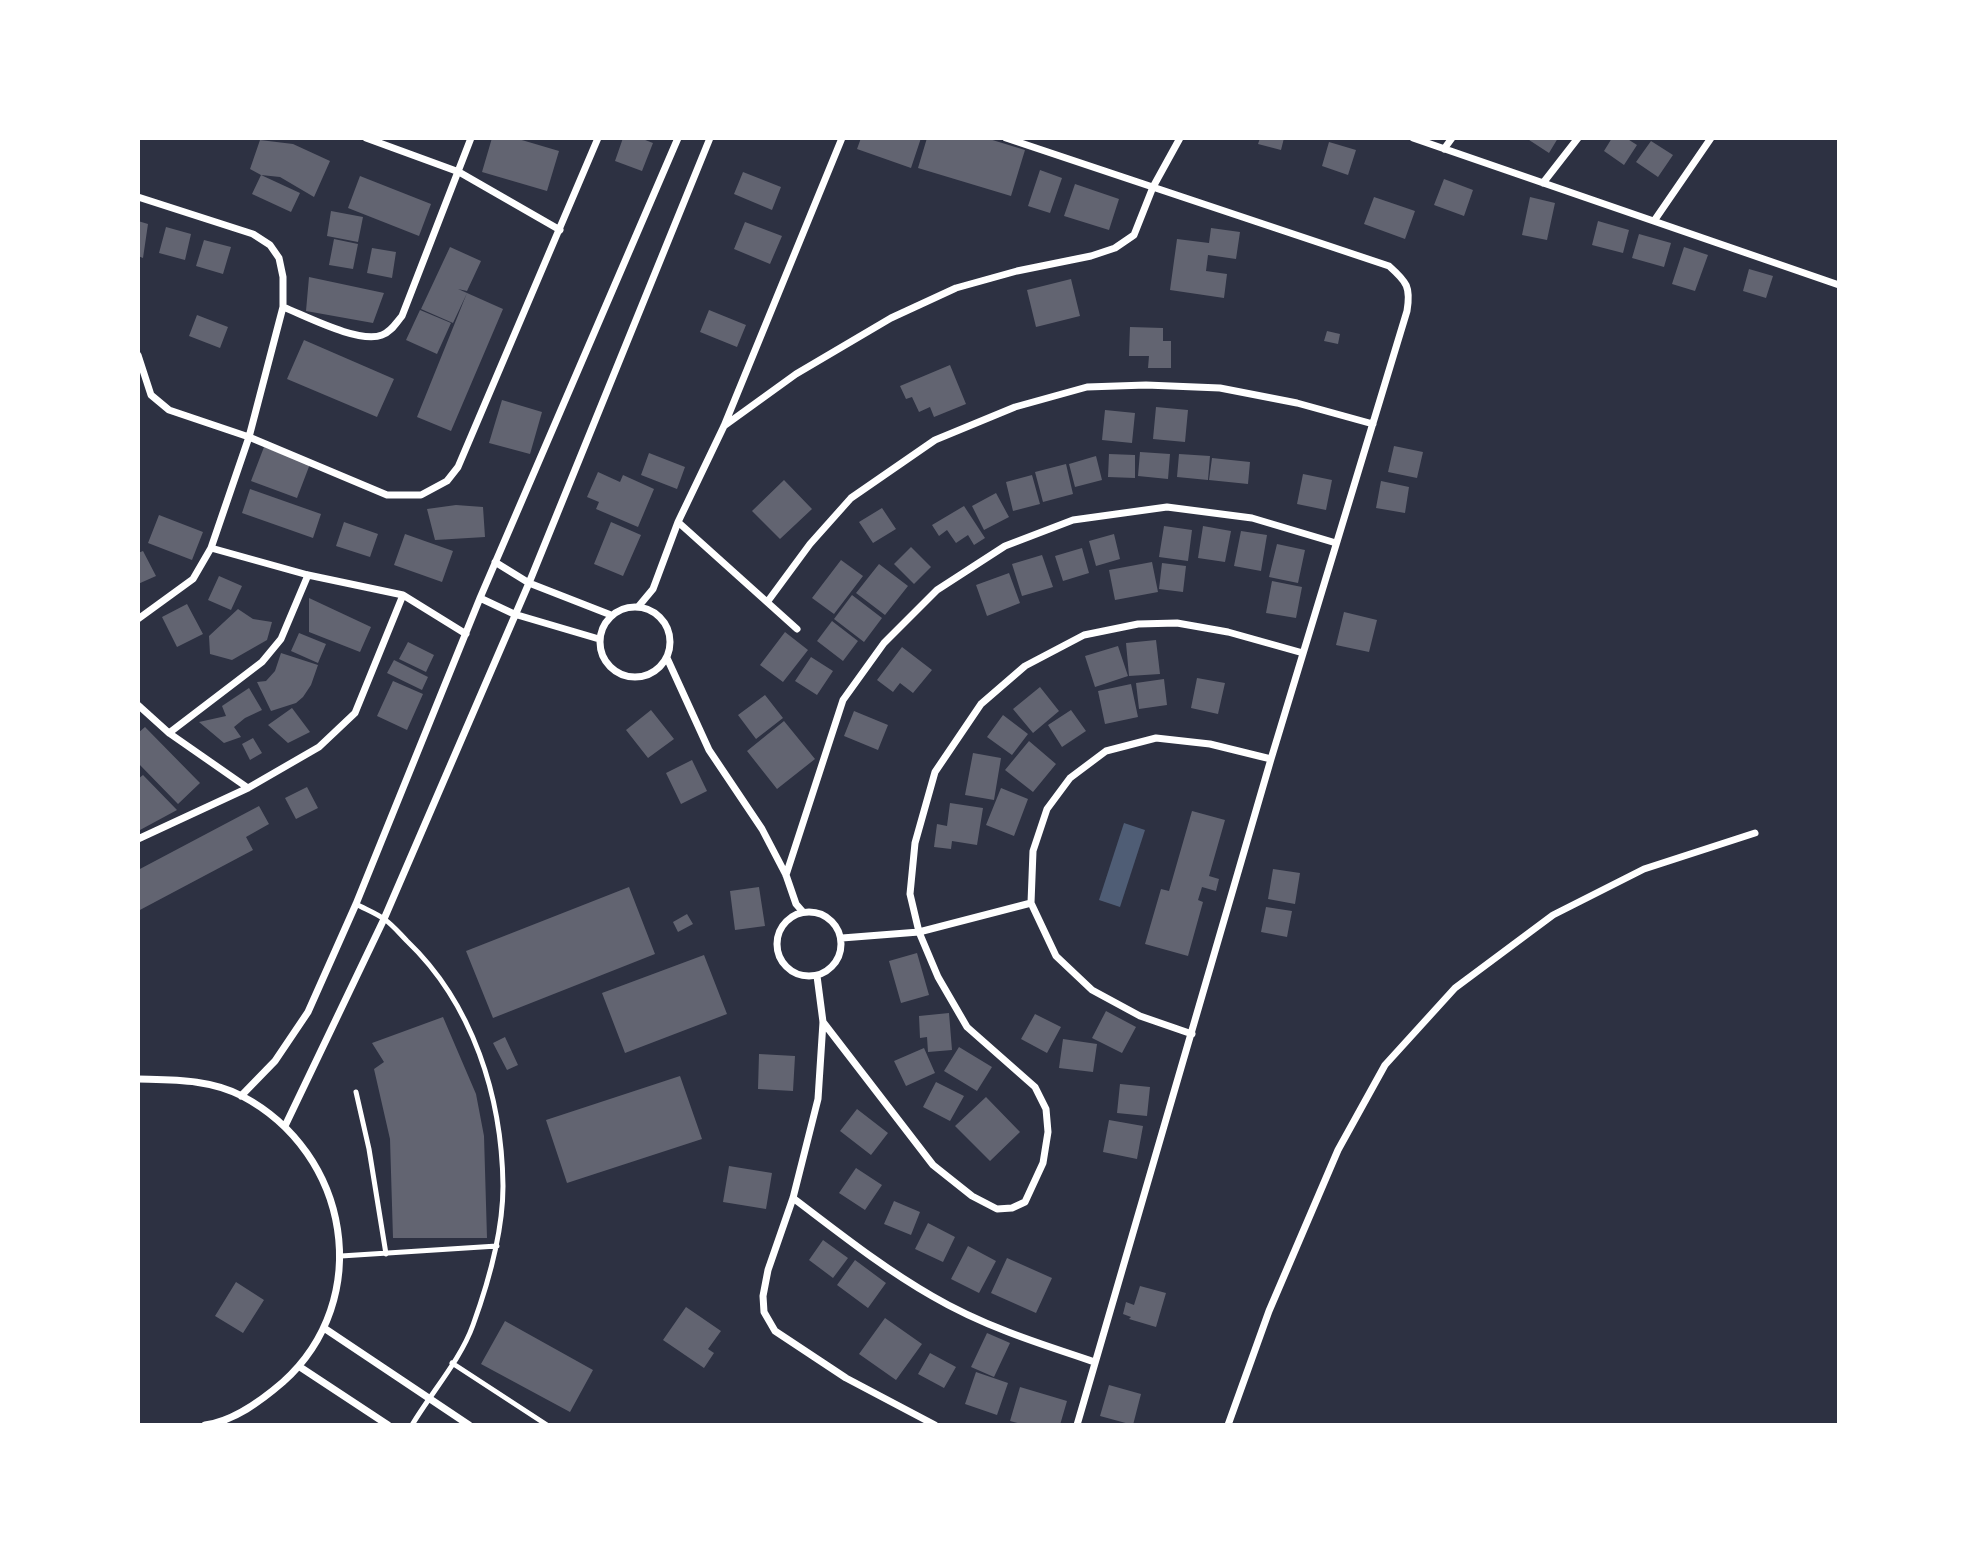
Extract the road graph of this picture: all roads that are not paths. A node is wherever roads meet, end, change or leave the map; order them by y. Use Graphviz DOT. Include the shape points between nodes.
graph roads {
  1 [pos="366,138"];
  2 [pos="471,138"];
  3 [pos="598,138"];
  4 [pos="678,138"];
  5 [pos="710,138"];
  6 [pos="842,138"];
  7 [pos="1006,138"];
  8 [pos="1180,138"];
  9 [pos="1413,138"];
  10 [pos="1452,138"];
  11 [pos="1578,138"];
  12 [pos="1711,138"];
  13 [pos="1444,149"];
  14 [pos="459,172"];
  15 [pos="1543,183"];
  16 [pos="1153,187"];
  17 [pos="138,197"];
  18 [pos="1654,221"];
  19 [pos="560,230"];
  20 [pos="1839,285"];
  21 [pos="283,307"];
  22 [pos="138,355"];
  23 [pos="1373,424"];
  24 [pos="724,426"];
  25 [pos="249,437"];
  26 [pos="678,522"];
  27 [pos="1336,543"];
  28 [pos="211,548"];
  29 [pos="495,562"];
  30 [pos="308,575"];
  31 [pos="529,583"];
  32 [pos="402,595"];
  33 [pos="480,597"];
  34 [pos="768,601"];
  35 [pos="638,607"];
  36 [pos="514,614"];
  37 [pos="611,615"];
  38 [pos="138,619"];
  39 [pos="797,629"];
  40 [pos="466,634"];
  41 [pos="599,639"];
  42 [pos="1303,653"];
  43 [pos="667,658"];
  44 [pos="138,705"];
  45 [pos="169,733"];
  46 [pos="1271,760"];
  47 [pos="248,788"];
  48 [pos="1755,833"];
  49 [pos="140,836"];
  50 [pos="786,874"];
  51 [pos="1031,902"];
  52 [pos="356,904"];
  53 [pos="803,912"];
  54 [pos="384,919"];
  55 [pos="919,932"];
  56 [pos="842,937"];
  57 [pos="817,976"];
  58 [pos="824,1022"];
  59 [pos="1192,1034"];
  60 [pos="138,1079"];
  61 [pos="356,1092"];
  62 [pos="241,1096"];
  63 [pos="285,1126"];
  64 [pos="793,1198"];
  65 [pos="496,1246"];
  66 [pos="386,1254"];
  67 [pos="341,1256"];
  68 [pos="324,1328"];
  69 [pos="1096,1362"];
  70 [pos="452,1363"];
  71 [pos="300,1367"];
  72 [pos="429,1397"];
  73 [pos="205,1425"];
  74 [pos="388,1425"];
  75 [pos="412,1425"];
  76 [pos="470,1425"];
  77 [pos="547,1425"];
  78 [pos="935,1425"];
  79 [pos="1077,1425"];
  80 [pos="1228,1425"];
  1 -- 14 [label="street"];
  2 -- 14 [label="street"];
  3 -- 19 [label="street"];
  4 -- 29 [label="street"];
  5 -- 31 [label="street"];
  6 -- 24 [label="street"];
  7 -- 16 [label="street"];
  8 -- 16 [label="street"];
  9 -- 13 [label="street"];
  10 -- 13 [label="street"];
  11 -- 15 [label="street"];
  12 -- 18 [label="street"];
  13 -- 15 [label="street"];
  14 -- 19 [label="street"];
  14 -- 21 [label="street" via="402,316 392,329 361,337"];
  15 -- 18 [label="street"];
  16 -- 23 [label="street" via="1389,266 1404,279 1410,293 1407,311"];
  16 -- 24 [label="street" via="1134,235 1115,248 957,288 891,318 796,374"];
  17 -- 21 [label="street" via="253,234 270,245 283,277"];
  18 -- 20 [label="street"];
  19 -- 25 [label="street" via="458,467 447,481 421,495 387,495"];
  21 -- 25 [label="street"];
  22 -- 25 [label="street" via="151,396 169,410"];
  23 -- 27 [label="street"];
  23 -- 34 [label="street" via="1220,388 1087,387 1014,407 935,440 851,498"];
  24 -- 26 [label="street"];
  25 -- 28 [label="street"];
  26 -- 34 [label="street"];
  26 -- 35 [label="street" via="653,589"];
  27 -- 42 [label="street"];
  27 -- 50 [label="street" via="1252,518 1167,507 1073,520 1005,545 937,590 858,676 843,699"];
  28 -- 30 [label="street"];
  28 -- 38 [label="street" via="193,579"];
  29 -- 31 [label="street"];
  29 -- 33 [label="street"];
  30 -- 32 [label="street"];
  30 -- 45 [label="street" via="281,639 267,656"];
  31 -- 36 [label="street"];
  31 -- 37 [label="street"];
  32 -- 40 [label="street"];
  32 -- 47 [label="street" via="355,713 319,747"];
  33 -- 36 [label="street"];
  33 -- 40 [label="street"];
  34 -- 39 [label="street"];
  35 -- 37 [label="street"];
  35 -- 43 [label="street" via="659,615 666,624 670,636"];
  36 -- 41 [label="street"];
  36 -- 54 [label="street"];
  37 -- 41 [label="street"];
  40 -- 52 [label="street"];
  41 -- 43 [label="street" via="606,662 626,676 649,674"];
  42 -- 46 [label="street"];
  42 -- 55 [label="street" via="1177,623 1138,624 1084,635 1024,666 981,704 935,772 915,843 910,894"];
  43 -- 50 [label="street" via="709,750"];
  44 -- 45 [label="street"];
  45 -- 47 [label="street"];
  46 -- 51 [label="street" via="1210,744 1156,738 1106,751 1070,778 1047,809 1032,851"];
  46 -- 59 [label="street"];
  47 -- 49 [label="street"];
  48 -- 80 [label="street" via="1644,869 1553,915 1455,988 1385,1065 1338,1150 1269,1311"];
  50 -- 53 [label="street"];
  51 -- 55 [label="street"];
  51 -- 59 [label="street" via="1056,956 1091,990 1140,1016"];
  52 -- 54 [label="lane"];
  52 -- 62 [label="street" via="309,1012 275,1062"];
  53 -- 56 [label="street" via="827,917"];
  53 -- 57 [label="street" via="782,926 777,951 792,971"];
  54 -- 63 [label="street"];
  54 -- 65 [label="lane" via="420,953 452,996 476,1043 500,1131 503,1188"];
  55 -- 56 [label="street"];
  55 -- 58 [label="street" via="967,1027 1035,1087 1046,1109 1043,1163 1025,1202 997,1209 933,1165"];
  56 -- 57 [label="street" via="837,962"];
  57 -- 58 [label="street"];
  58 -- 64 [label="street" via="818,1099"];
  59 -- 69 [label="street"];
  60 -- 62 [label="street" via="191,1080"];
  61 -- 66 [label="lane"];
  62 -- 63 [label="street"];
  63 -- 67 [label="street" via="316,1164 334,1208"];
  64 -- 69 [label="street" via="934,1297 1017,1336"];
  64 -- 78 [label="street" via="762,1296 764,1312 775,1331 846,1378"];
  65 -- 66 [label="lane"];
  65 -- 70 [label="lane" via="472,1329"];
  66 -- 67 [label="lane"];
  67 -- 68 [label="street" via="336,1293"];
  68 -- 71 [label="street"];
  68 -- 72 [label="street"];
  69 -- 79 [label="street"];
  70 -- 72 [label="lane"];
  70 -- 77 [label="lane"];
  71 -- 73 [label="street" via="261,1402"];
  71 -- 74 [label="street"];
  72 -- 75 [label="lane"];
  72 -- 76 [label="street"];
}
